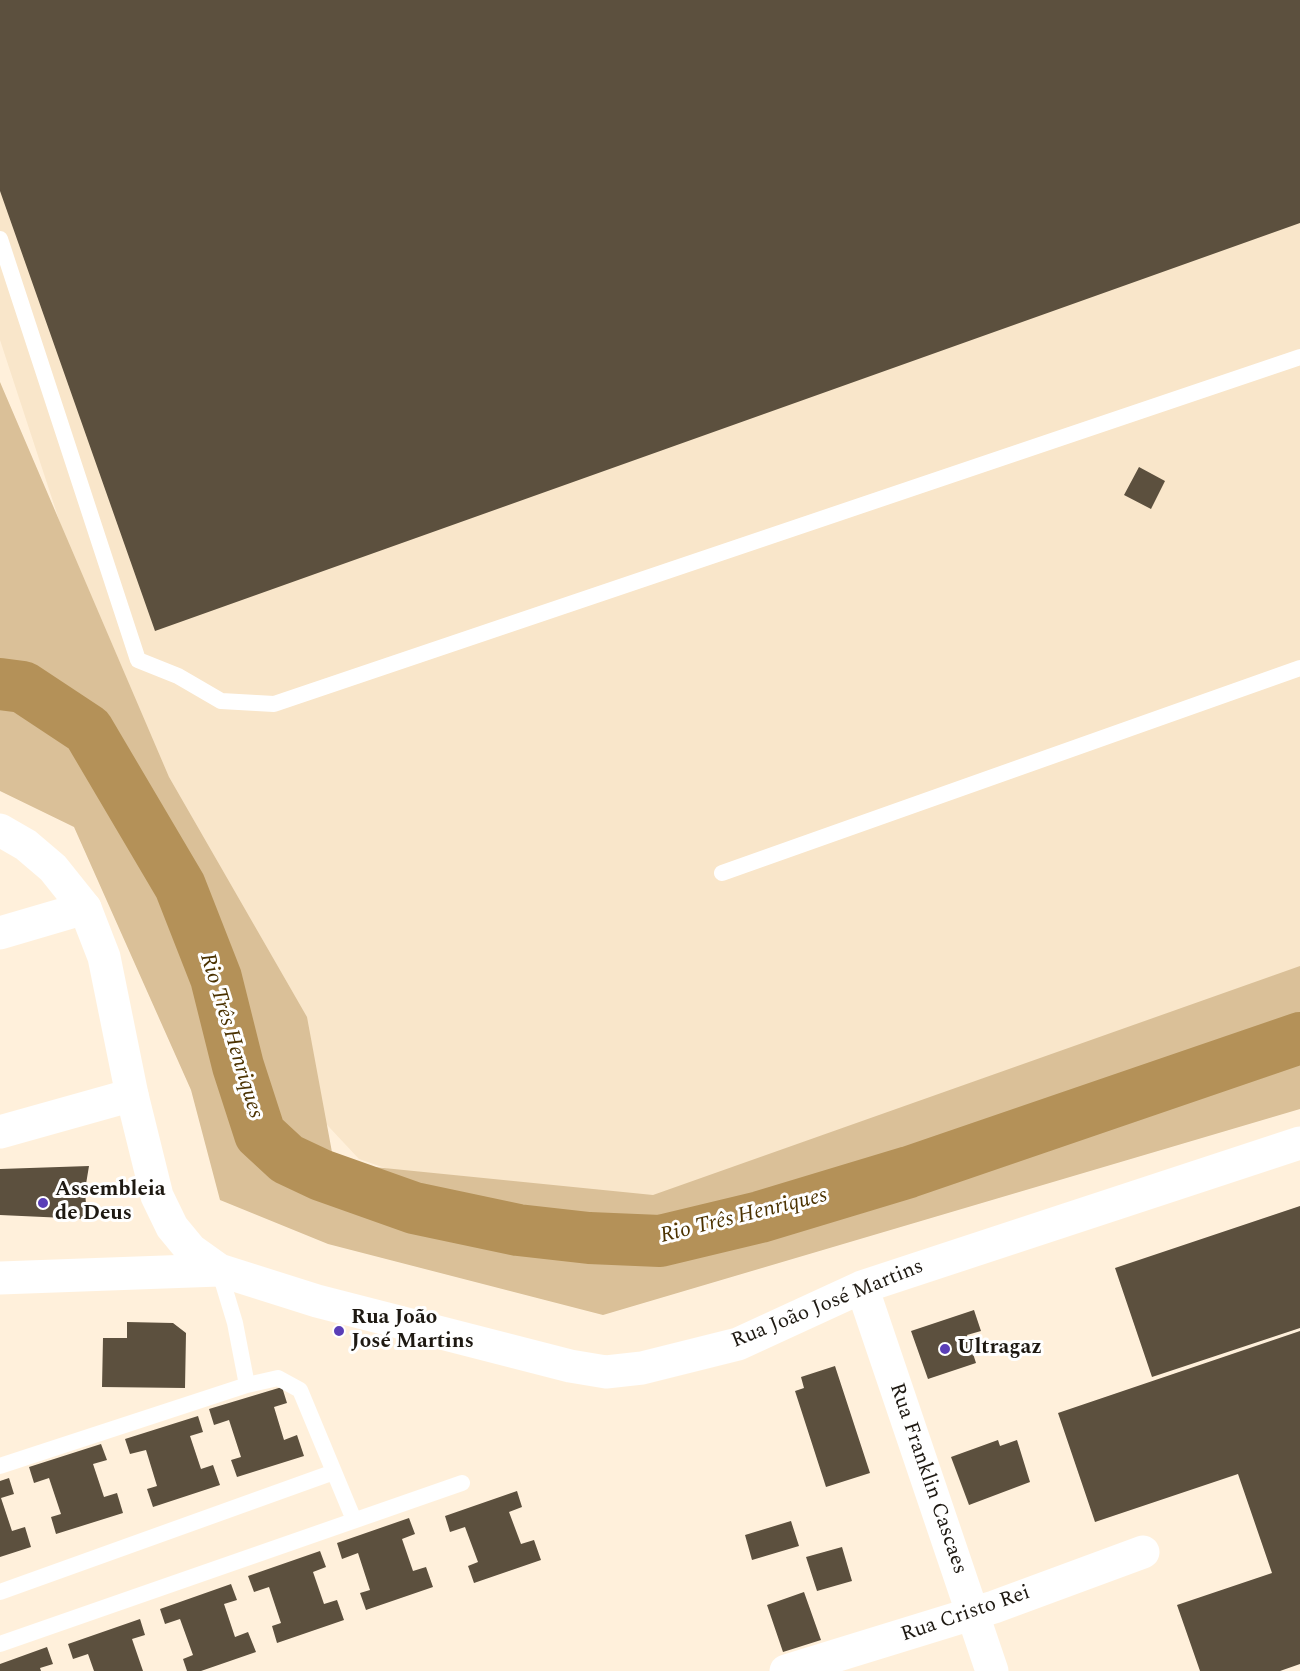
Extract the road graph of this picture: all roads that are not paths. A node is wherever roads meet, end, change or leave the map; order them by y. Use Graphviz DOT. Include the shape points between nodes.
graph roads {
  1 [pos="0,239"];
  2 [pos="1300,357"];
  3 [pos="1300,668"];
  4 [pos="0,830"];
  5 [pos="722,873"];
  6 [pos="85,908"];
  7 [pos="0,933"];
  8 [pos="132,1095"];
  9 [pos="0,1132"];
  10 [pos="1300,1143"];
  11 [pos="219,1270"];
  12 [pos="0,1278"];
  13 [pos="862,1287"];
  14 [pos="247,1385"];
  15 [pos="4,1463"];
  16 [pos="334,1472"];
  17 [pos="462,1483"];
  18 [pos="354,1520"];
  19 [pos="1143,1552"];
  20 [pos="0,1592"];
  21 [pos="973,1614"];
  22 [pos="0,1644"];
  23 [pos="786,1671"];
  24 [pos="993,1671"];
  1 -- 2 [label="lane" via="138,660 178,676 221,701 274,704"];
  3 -- 5 [label="lane"];
  4 -- 6 [label="main road, Rua João José Martins" via="53,868"];
  6 -- 7 [label="main road"];
  6 -- 8 [label="main road, Rua João José Martins" via="104,957"];
  8 -- 9 [label="main road"];
  8 -- 11 [label="main road, Rua João José Martins" via="162,1211 191,1250"];
  10 -- 13 [label="main road, Rua João José Martins"];
  11 -- 12 [label="main road"];
  11 -- 13 [label="main road, Rua João José Martins" via="420,1329 606,1372 642,1368 738,1344"];
  11 -- 14 [label="lane" via="235,1323"];
  13 -- 21 [label="main road, Rua Franklin Cascaes"];
  14 -- 15 [label="lane"];
  14 -- 16 [label="lane" via="278,1378 300,1390"];
  16 -- 18 [label="lane"];
  16 -- 20 [label="lane"];
  17 -- 18 [label="lane"];
  18 -- 22 [label="lane"];
  19 -- 21 [label="main road, Rua Cristo Rei"];
  21 -- 23 [label="main road, Rua Cristo Rei"];
  21 -- 24 [label="main road, Rua Franklin Cascaes"];
}
